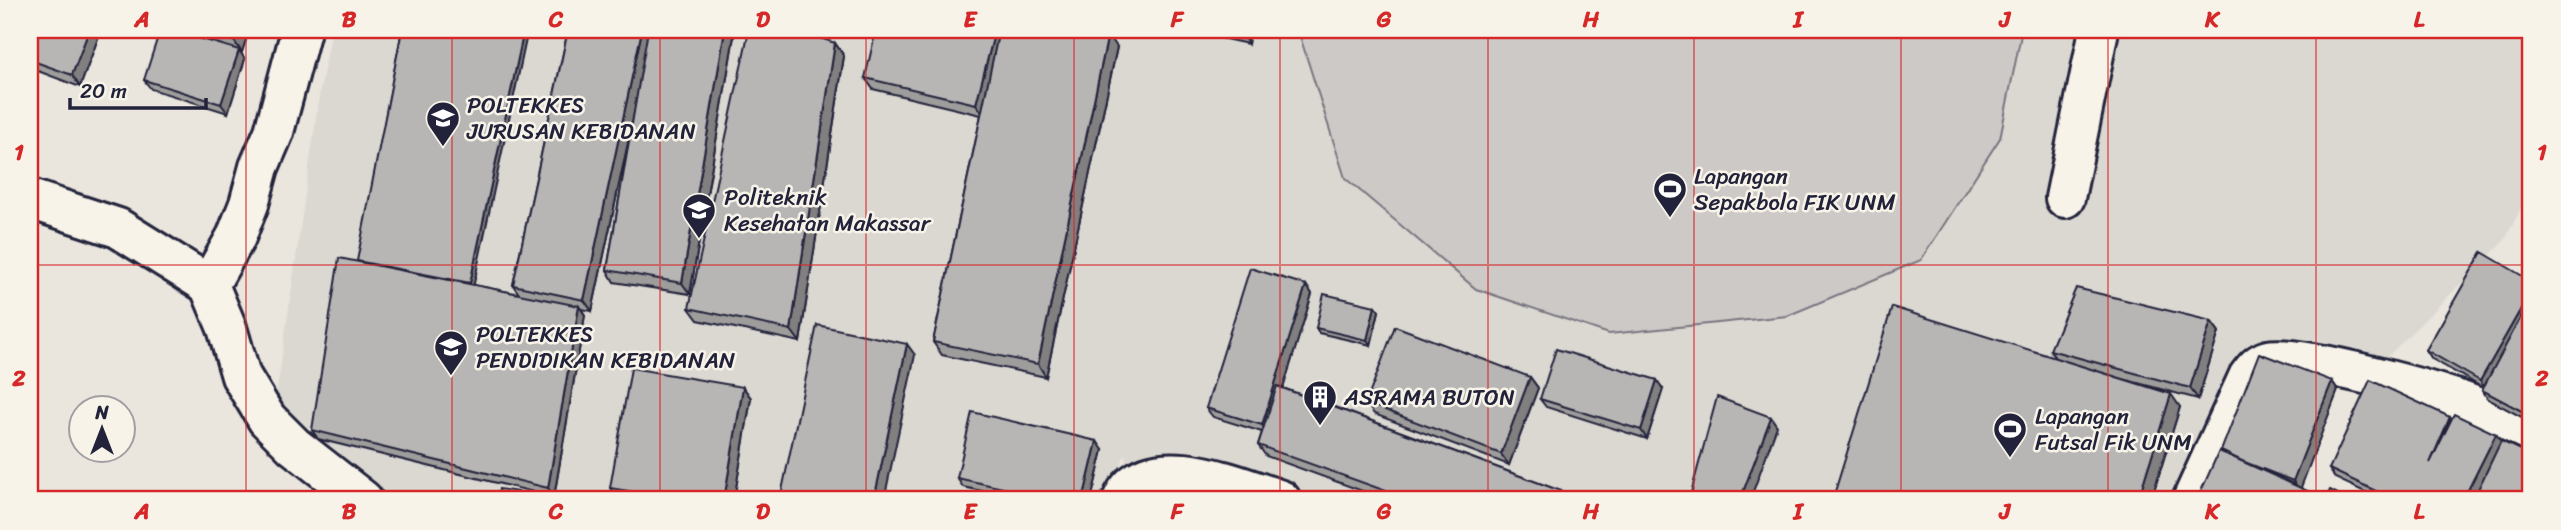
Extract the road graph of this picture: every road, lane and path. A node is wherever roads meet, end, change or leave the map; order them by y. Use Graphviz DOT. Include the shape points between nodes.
graph roads {
  1 [pos="301,30"];
  2 [pos="2099,30"];
  3 [pos="2065,198"];
  4 [pos="30,199"];
  5 [pos="209,285"];
  6 [pos="2531,432"];
  7 [pos="363,500"];
  8 [pos="1122,500"];
  9 [pos="1281,500"];
  10 [pos="2192,500"];
  1 -- 5 [label="street" via="249,204"];
  2 -- 3 [label="street"];
  4 -- 5 [label="street" via="118,228"];
  5 -- 7 [label="street" via="241,376 267,419"];
  6 -- 10 [label="street" via="2470,404 2393,383 2311,362 2266,361 2248,377"];
  8 -- 9 [label="street" via="1142,479 1167,471 1204,476"];
}
